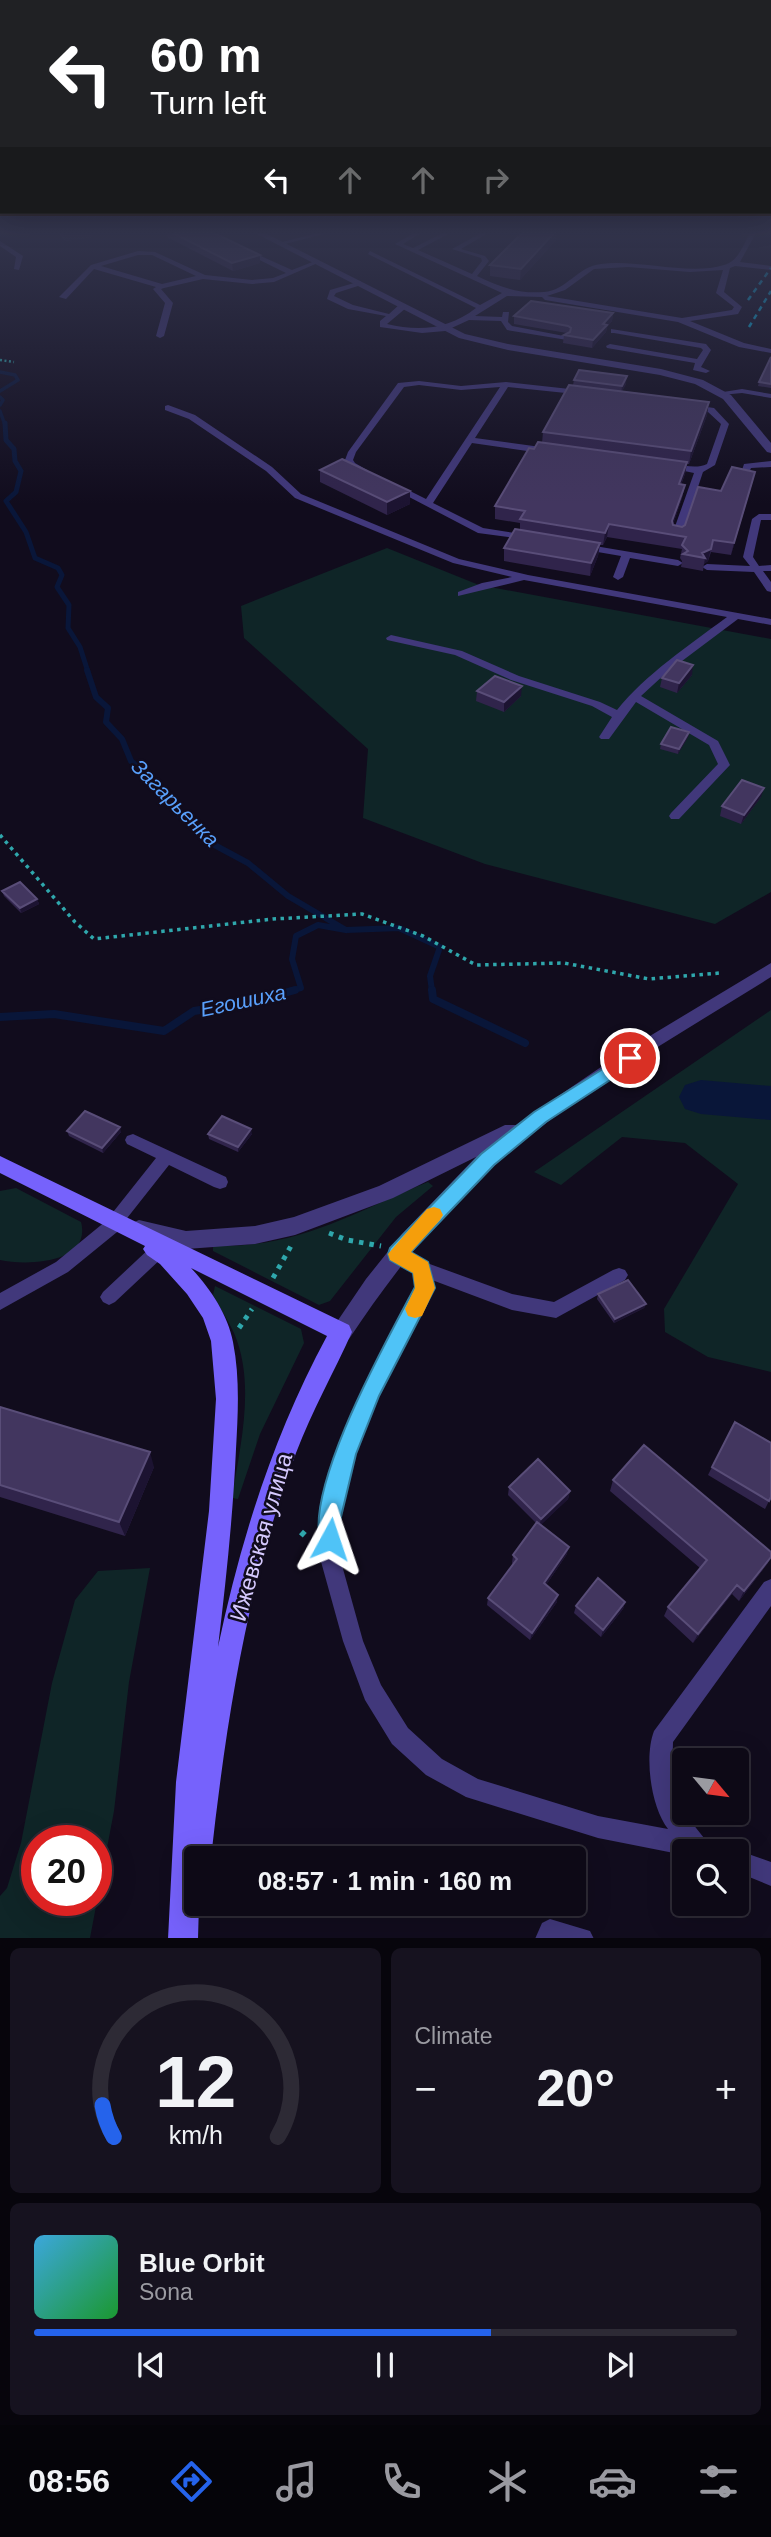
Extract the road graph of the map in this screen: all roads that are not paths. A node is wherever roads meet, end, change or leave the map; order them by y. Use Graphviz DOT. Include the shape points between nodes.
graph roads {
  1 [pos="163,323"];
  2 [pos="383,323"];
  3 [pos="433,323"];
  4 [pos="452,323"];
  5 [pos="505,323"];
  6 [pos="689,323"];
  7 [pos="441,328"];
  8 [pos="614,331"];
  9 [pos="160,336"];
  10 [pos="564,338"];
  11 [pos="610,346"];
  12 [pos="771,351"];
  13 [pos="700,362"];
  14 [pos="711,362"];
  15 [pos="706,371"];
  16 [pos="699,382"];
  17 [pos="506,384"];
  18 [pos="721,393"];
  19 [pos="603,396"];
  20 [pos="771,396"];
  21 [pos="671,404"];
  22 [pos="168,408"];
  23 [pos="469,440"];
  24 [pos="771,450"];
  25 [pos="564,453"];
  26 [pos="771,464"];
  27 [pos="659,466"];
  28 [pos="699,471"];
  29 [pos="744,473"];
  30 [pos="372,475"];
  31 [pos="383,481"];
  32 [pos="428,504"];
  33 [pos="771,517"];
  34 [pos="677,535"];
  35 [pos="534,539"];
  36 [pos="574,546"];
  37 [pos="627,554"];
  38 [pos="678,562"];
  39 [pos="707,567"];
  40 [pos="771,568"];
  41 [pos="756,569"];
  42 [pos="618,577"];
  43 [pos="528,578"];
  44 [pos="771,589"];
  45 [pos="462,594"];
  46 [pos="734,617"];
  47 [pos="771,622"];
  48 [pos="391,638"];
  49 [pos="633,696"];
  50 [pos="617,715"];
  51 [pos="605,737"];
  52 [pos="675,816"];
  53 [pos="771,969"];
  54 [pos="540,1117"];
  55 [pos="133,1140"];
  56 [pos="167,1156"];
  57 [pos="1,1166"];
  58 [pos="220,1182"];
  59 [pos="115,1222"];
  60 [pos="158,1251"];
  61 [pos="397,1254"];
  62 [pos="421,1268"];
  63 [pos="619,1275"];
  64 [pos="109,1297"];
  65 [pos="0,1302"];
  66 [pos="341,1332"];
  67 [pos="771,1589"];
  68 [pos="694,1839"];
  69 [pos="672,1842"];
  70 [pos="198,1846"];
  71 [pos="749,1866"];
  72 [pos="771,1874"];
  73 [pos="191,1916"];
  74 [pos="183,1938"];
  75 [pos="189,1938"];
  76 [pos="547,1938"];
  77 [pos="582,1938"];
  1 -- 9 [label="lane"];
  2 -- 7 [label="lane" via="419,332"];
  3 -- 7 [label="street"];
  4 -- 7 [label="lane"];
  5 -- 10 [label="lane"];
  6 -- 12 [label="lane" via="742,345"];
  7 -- 16 [label="street" via="485,343"];
  8 -- 13 [label="lane" via="702,346 707,350"];
  11 -- 13 [label="lane"];
  13 -- 15 [label="lane" via="696,369"];
  14 -- 15 [label="lane"];
  15 -- 16 [label="lane"];
  16 -- 18 [label="street"];
  17 -- 19 [label="lane"];
  17 -- 23 [label="lane"];
  17 -- 30 [label="lane" via="461,388 401,385 349,460"];
  18 -- 20 [label="lane"];
  18 -- 24 [label="street"];
  21 -- 28 [label="lane" via="711,411 726,424 711,465"];
  22 -- 43 [label="lane" via="192,417 269,468 298,496 456,561"];
  23 -- 25 [label="lane"];
  23 -- 32 [label="lane"];
  26 -- 29 [label="lane" via="747,466"];
  27 -- 28 [label="lane"];
  28 -- 34 [label="lane"];
  31 -- 32 [label="lane"];
  32 -- 35 [label="lane" via="481,531"];
  33 -- 41 [label="lane" via="758,517 751,540 748,557"];
  36 -- 37 [label="lane"];
  37 -- 38 [label="lane"];
  37 -- 42 [label="lane"];
  39 -- 41 [label="lane"];
  40 -- 41 [label="lane"];
  41 -- 44 [label="lane"];
  43 -- 45 [label="lane"];
  43 -- 46 [label="lane"];
  46 -- 47 [label="lane"];
  46 -- 49 [label="lane"];
  48 -- 50 [label="lane" via="458,653"];
  49 -- 50 [label="lane"];
  49 -- 52 [label="lane" via="714,743 724,765"];
  50 -- 51 [label="lane"];
  53 -- 54 [label="street, Ижевская улица"];
  54 -- 59 [label="street" via="302,1229 186,1240"];
  54 -- 61 [label="street, Ижевская улица" via="487,1160"];
  55 -- 56 [label="lane"];
  56 -- 58 [label="lane"];
  56 -- 59 [label="lane"];
  57 -- 59 [label="main road"];
  59 -- 60 [label="main road"];
  59 -- 65 [label="lane" via="62,1266"];
  59 -- 66 [label="main road"];
  60 -- 64 [label="lane"];
  60 -- 74 [label="main road" via="195,1287 212,1314 222,1341 227,1399 221,1511 190,1782"];
  61 -- 62 [label="lane"];
  61 -- 66 [label="street, Ижевская улица"];
  62 -- 63 [label="lane" via="512,1302 556,1310"];
  62 -- 69 [label="lane" via="425,1288 370,1392 345,1454 329,1521 330,1558 373,1692 400,1736 434,1767 474,1789 586,1823"];
  66 -- 70 [label="main road, Ижевская улица" via="300,1412 264,1507 240,1600 205,1782"];
  67 -- 68 [label="lane" via="662,1739 661,1783 672,1816"];
  71 -- 72 [label="lane"];
  73 -- 75 [label="main road"];
  76 -- 77 [label="lane" via="550,1931"];
}
